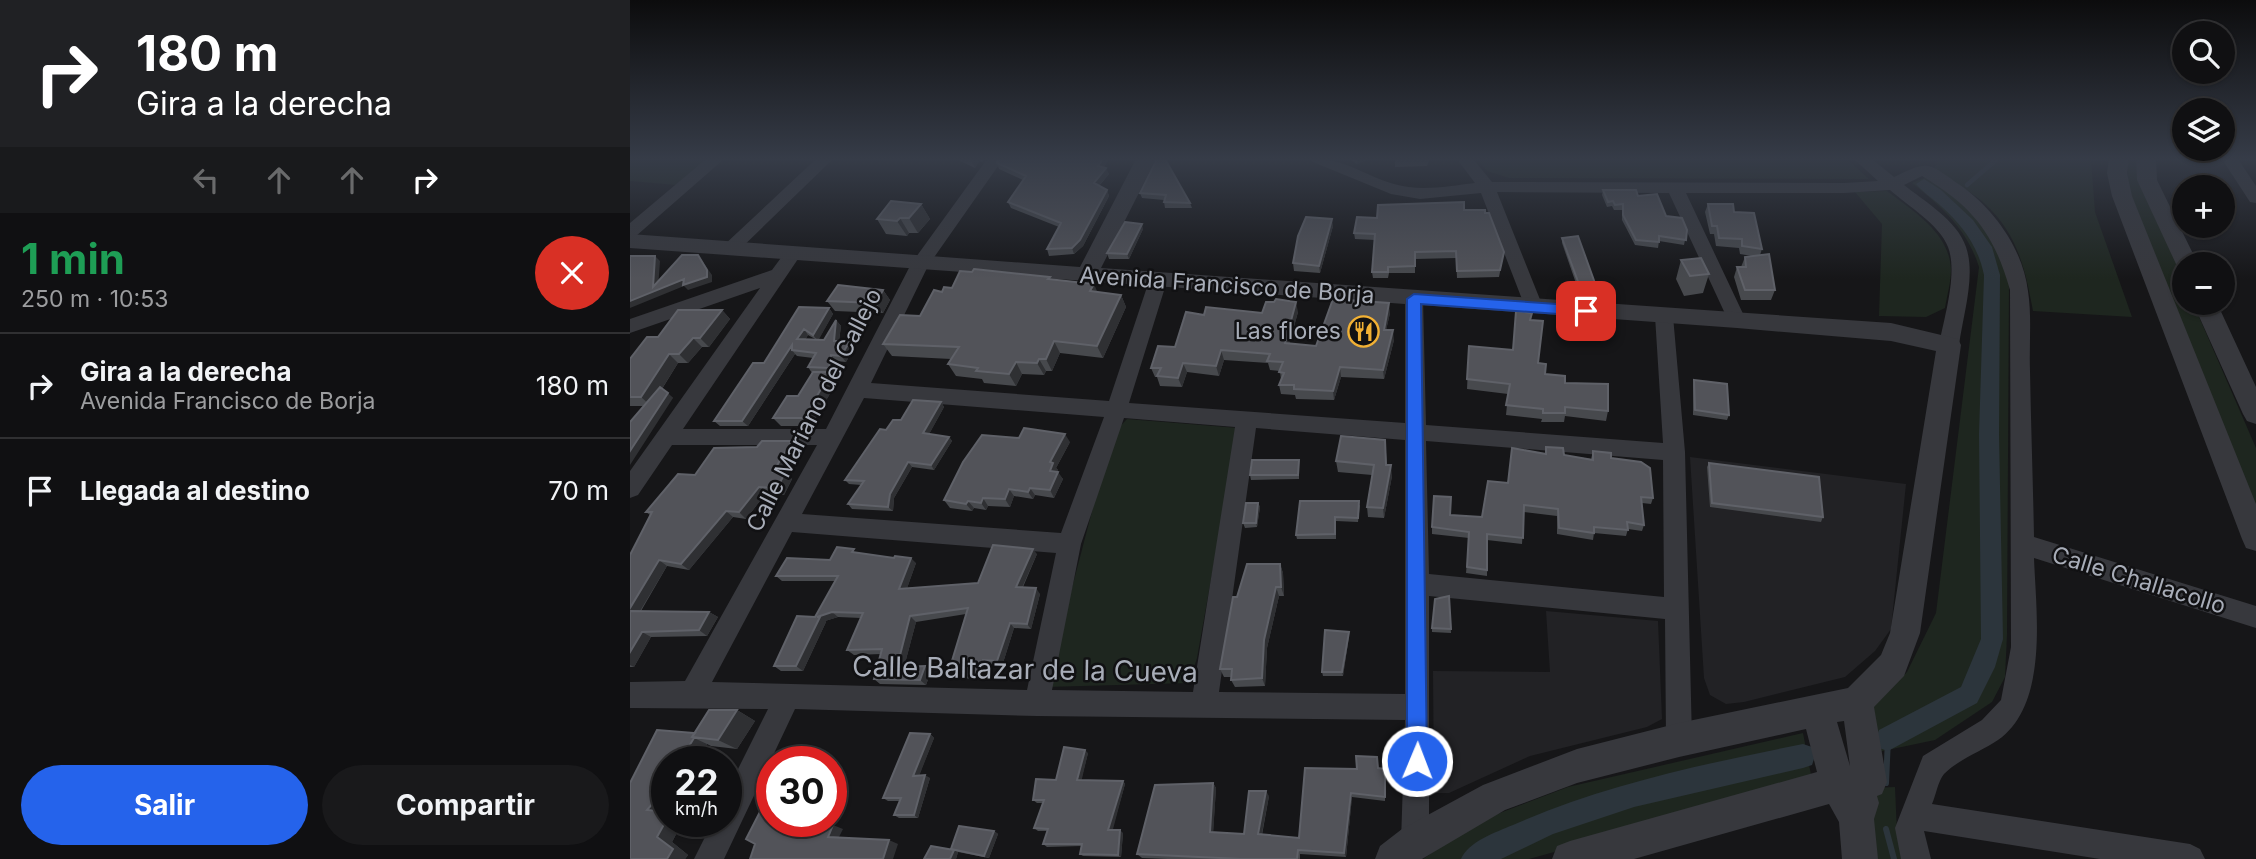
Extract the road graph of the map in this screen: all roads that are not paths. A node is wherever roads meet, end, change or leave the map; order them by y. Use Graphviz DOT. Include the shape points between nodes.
graph roads {
  1 [pos="669,199"];
  2 [pos="783,199"];
  3 [pos="966,199"];
  4 [pos="1125,199"];
  5 [pos="1492,199"];
  6 [pos="1681,199"];
  7 [pos="1909,199"];
  8 [pos="1968,199"];
  9 [pos="2123,199"];
  10 [pos="2156,199"];
  11 [pos="630,232"];
  12 [pos="630,241"];
  13 [pos="729,250"];
  14 [pos="2181,252"];
  15 [pos="792,254"];
  16 [pos="919,264"];
  17 [pos="1087,274"];
  18 [pos="774,276"];
  19 [pos="1158,281"];
  20 [pos="1414,299"];
  21 [pos="1534,307"];
  22 [pos="2211,315"];
  23 [pos="1664,316"];
  24 [pos="1737,320"];
  25 [pos="630,326"];
  26 [pos="1949,345"];
  27 [pos="858,390"];
  28 [pos="1117,409"];
  29 [pos="2256,414"];
  30 [pos="1247,419"];
  31 [pos="1417,431"];
  32 [pos="665,437"];
  33 [pos="832,437"];
  34 [pos="1674,452"];
  35 [pos="630,489"];
  36 [pos="786,522"];
  37 [pos="2256,539"];
  38 [pos="1069,544"];
  39 [pos="2023,544"];
  40 [pos="1418,583"];
  41 [pos="1675,609"];
  42 [pos="2256,617"];
  43 [pos="692,694"];
  44 [pos="630,695"];
  45 [pos="787,697"];
  46 [pos="1857,702"];
  47 [pos="1037,703"];
  48 [pos="1205,704"];
  49 [pos="1418,707"];
  50 [pos="1818,712"];
  51 [pos="1679,740"];
  52 [pos="1854,783"];
  53 [pos="1913,815"];
  54 [pos="1404,851"];
  55 [pos="2142,855"];
  56 [pos="709,859"];
  57 [pos="1570,859"];
  58 [pos="1860,859"];
  59 [pos="1916,859"];
  60 [pos="2190,859"];
  1 -- 11 [label="street"];
  2 -- 13 [label="street"];
  3 -- 16 [label="street, Calle Mariano del Callejo"];
  4 -- 17 [label="street"];
  5 -- 21 [label="street"];
  6 -- 24 [label="street"];
  7 -- 26 [label="street" via="1940,223 1957,246 1961,271"];
  8 -- 39 [label="street" via="2000,235 2012,259 2019,290"];
  9 -- 37 [label="street"];
  10 -- 14 [label="street"];
  12 -- 13 [label="street, Avenida Francisco de Borja"];
  13 -- 15 [label="street, Avenida Francisco de Borja"];
  15 -- 16 [label="street, Avenida Francisco de Borja"];
  15 -- 18 [label="street"];
  16 -- 17 [label="street, Avenida Francisco de Borja"];
  16 -- 27 [label="street, Calle Mariano del Callejo"];
  17 -- 19 [label="street, Avenida Francisco de Borja"];
  18 -- 25 [label="street"];
  18 -- 32 [label="street"];
  19 -- 20 [label="street, Avenida Francisco de Borja"];
  19 -- 28 [label="street"];
  20 -- 21 [label="street, Avenida Francisco de Borja"];
  20 -- 31 [label="street"];
  21 -- 23 [label="street, Avenida Francisco de Borja"];
  22 -- 29 [label="street"];
  23 -- 24 [label="street, Avenida Francisco de Borja"];
  23 -- 34 [label="street"];
  24 -- 26 [label="street, Avenida Francisco de Borja" via="1891,332"];
  26 -- 46 [label="street" via="1905,633 1894,665"];
  27 -- 28 [label="street"];
  27 -- 33 [label="street, Calle Mariano del Callejo"];
  28 -- 30 [label="street"];
  28 -- 38 [label="street"];
  30 -- 31 [label="street"];
  30 -- 48 [label="street"];
  31 -- 34 [label="street"];
  31 -- 40 [label="street"];
  32 -- 33 [label="street"];
  32 -- 35 [label="street"];
  33 -- 36 [label="street, Calle Mariano del Callejo"];
  34 -- 41 [label="street"];
  36 -- 38 [label="street"];
  36 -- 43 [label="street, Calle Mariano del Callejo"];
  38 -- 47 [label="street"];
  39 -- 42 [label="street, Calle Challacollo"];
  39 -- 53 [label="street" via="2024,647 2011,708 1992,729 1933,766"];
  40 -- 41 [label="street"];
  40 -- 49 [label="street"];
  41 -- 51 [label="street"];
  43 -- 44 [label="street, Calle Baltazar de la Cueva"];
  43 -- 45 [label="street, Calle Baltazar de la Cueva"];
  45 -- 47 [label="street, Calle Baltazar de la Cueva"];
  45 -- 56 [label="street"];
  46 -- 50 [label="street"];
  46 -- 52 [label="street"];
  47 -- 48 [label="street, Calle Baltazar de la Cueva"];
  48 -- 49 [label="street, Calle Baltazar de la Cueva"];
  49 -- 54 [label="street"];
  50 -- 51 [label="street"];
  50 -- 52 [label="street"];
  51 -- 54 [label="street" via="1577,766 1495,797"];
  52 -- 57 [label="street"];
  52 -- 58 [label="street"];
  53 -- 55 [label="street"];
  53 -- 59 [label="street" via="1909,828"];
  55 -- 60 [label="street"];
}
